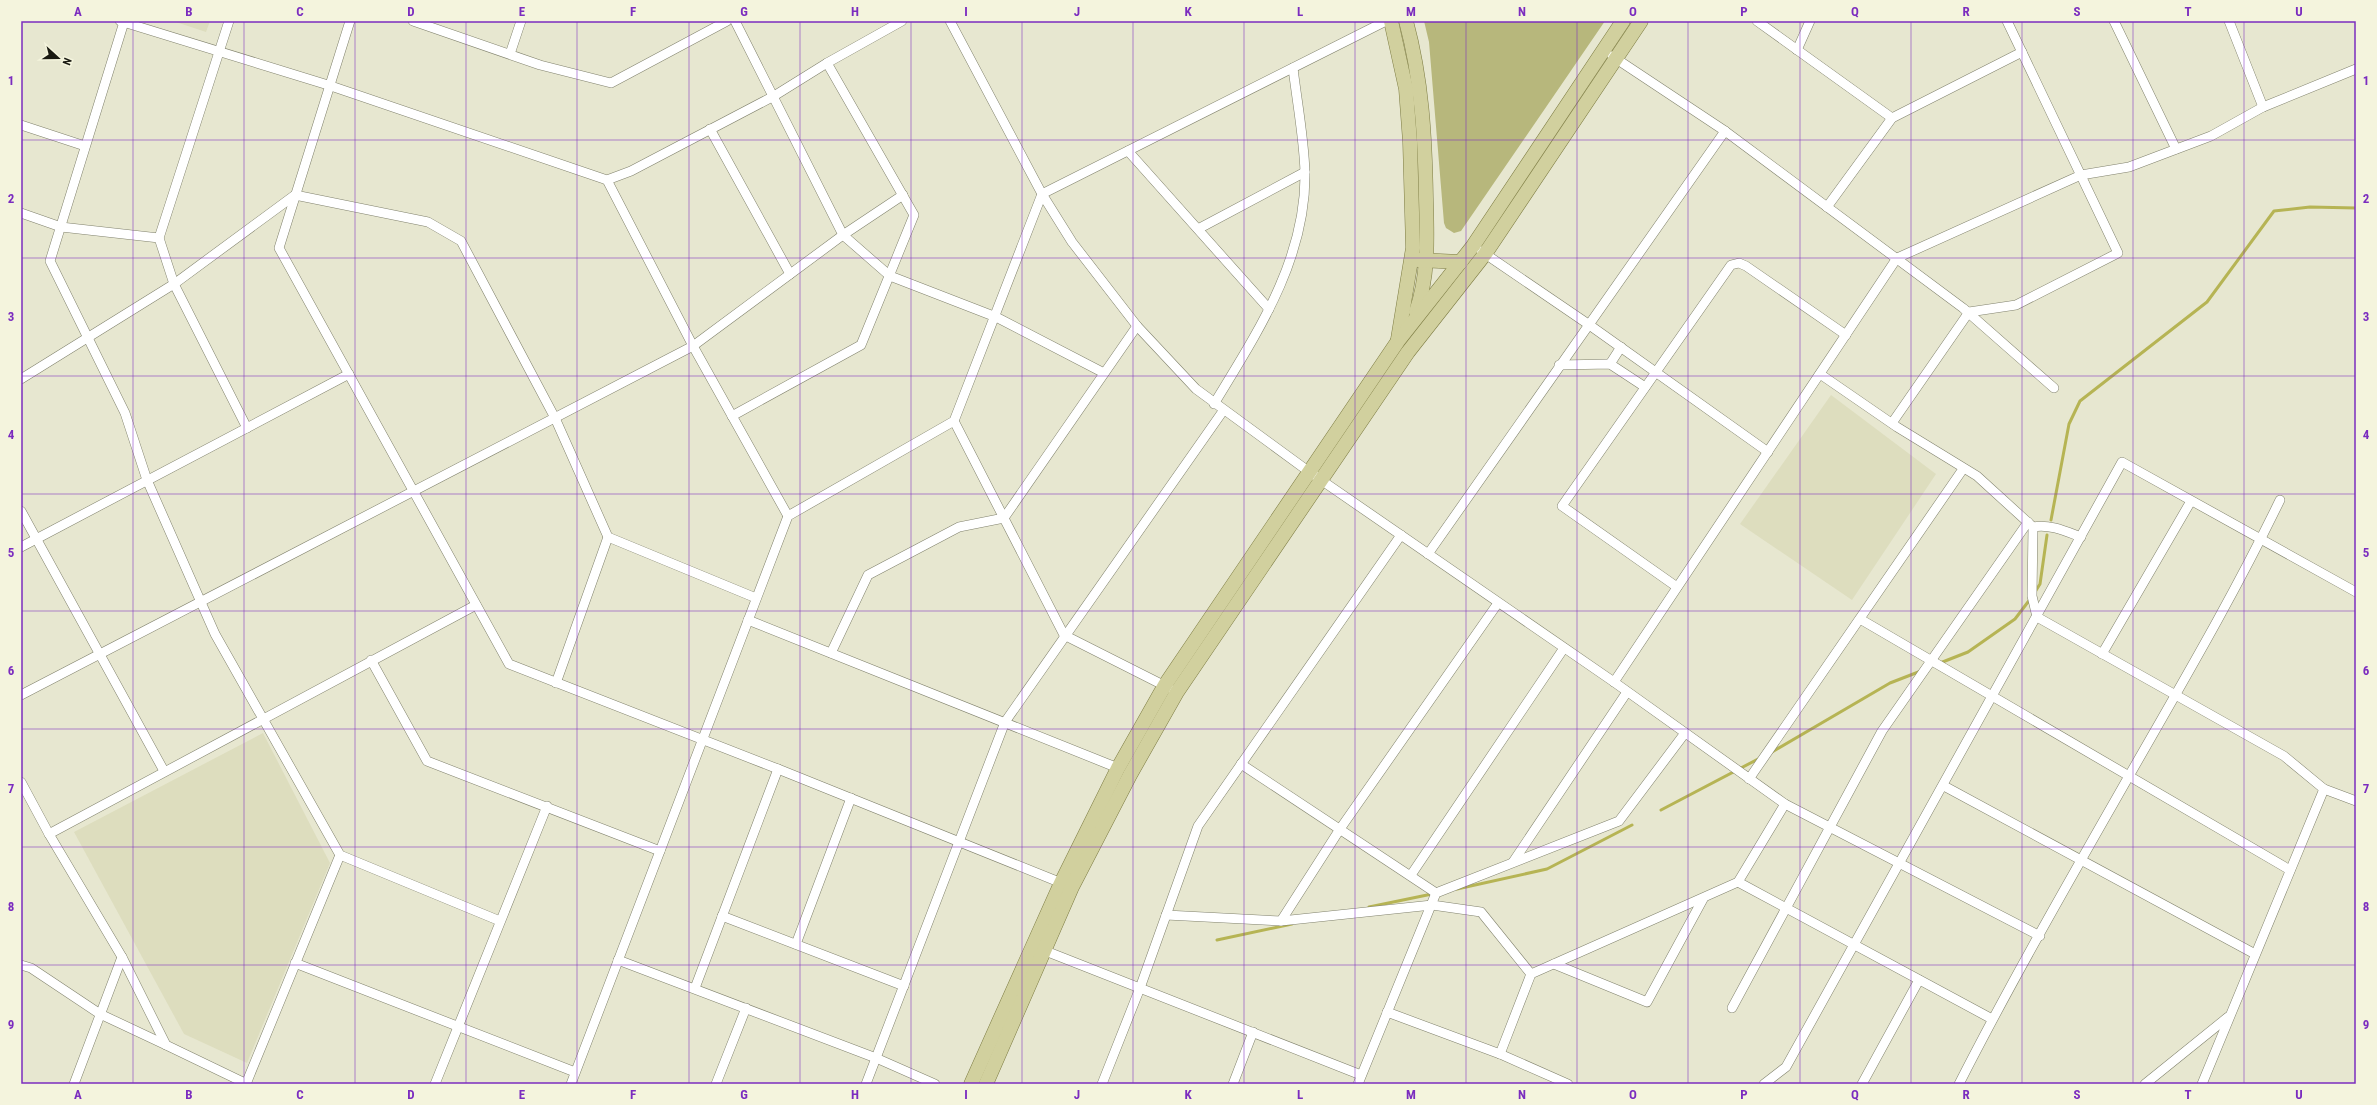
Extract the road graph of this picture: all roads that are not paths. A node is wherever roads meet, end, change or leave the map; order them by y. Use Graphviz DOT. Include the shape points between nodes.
graph roads {
  1 [pos="230,21"];
  2 [pos="350,21"];
  3 [pos="413,21"];
  4 [pos="521,21"];
  5 [pos="727,21"];
  6 [pos="735,21"];
  7 [pos="902,21"];
  8 [pos="950,21"];
  9 [pos="1386,21"];
  10 [pos="1391,21"];
  11 [pos="1406,21"];
  12 [pos="1623,21"];
  13 [pos="1641,21"];
  14 [pos="1757,21"];
  15 [pos="1810,21"];
  16 [pos="2007,21"];
  17 [pos="2114,21"];
  18 [pos="2229,21"];
  19 [pos="122,22"];
  20 [pos="434,24"];
  21 [pos="1797,50"];
  22 [pos="1604,51"];
  23 [pos="2022,52"];
  24 [pos="219,53"];
  25 [pos="510,54"];
  26 [pos="1617,59"];
  27 [pos="827,63"];
  28 [pos="1294,68"];
  29 [pos="2356,69"];
  30 [pos="328,85"];
  31 [pos="774,96"];
  32 [pos="2263,107"];
  33 [pos="1892,118"];
  34 [pos="21,125"];
  35 [pos="710,129"];
  36 [pos="1725,131"];
  37 [pos="85,146"];
  38 [pos="2176,149"];
  39 [pos="1128,151"];
  40 [pos="1305,172"];
  41 [pos="2081,175"];
  42 [pos="606,180"];
  43 [pos="1042,194"];
  44 [pos="295,195"];
  45 [pos="903,195"];
  46 [pos="1828,207"];
  47 [pos="21,213"];
  48 [pos="61,226"];
  49 [pos="1198,229"];
  50 [pos="843,235"];
  51 [pos="159,238"];
  52 [pos="1473,246"];
  53 [pos="1485,254"];
  54 [pos="1897,258"];
  55 [pos="1427,259"];
  56 [pos="1412,260"];
  57 [pos="1461,262"];
  58 [pos="790,274"];
  59 [pos="890,276"];
  60 [pos="174,284"];
  61 [pos="1269,309"];
  62 [pos="1970,312"];
  63 [pos="996,317"];
  64 [pos="1414,320"];
  65 [pos="1588,324"];
  66 [pos="1137,326"];
  67 [pos="1846,335"];
  68 [pos="87,338"];
  69 [pos="1398,341"];
  70 [pos="693,346"];
  71 [pos="1621,347"];
  72 [pos="1408,352"];
  73 [pos="1610,364"];
  74 [pos="1559,365"];
  75 [pos="1395,372"];
  76 [pos="1656,372"];
  77 [pos="1104,373"];
  78 [pos="349,374"];
  79 [pos="1820,374"];
  80 [pos="21,379"];
  81 [pos="1645,387"];
  82 [pos="2054,388"];
  83 [pos="1214,404"];
  84 [pos="1223,411"];
  85 [pos="732,416"];
  86 [pos="555,418"];
  87 [pos="954,421"];
  88 [pos="1892,423"];
  89 [pos="247,428"];
  90 [pos="1768,452"];
  91 [pos="1963,469"];
  92 [pos="1314,475"];
  93 [pos="147,480"];
  94 [pos="413,491"];
  95 [pos="2280,500"];
  96 [pos="2191,501"];
  97 [pos="21,511"];
  98 [pos="788,516"];
  99 [pos="1004,518"];
  100 [pos="2030,524"];
  101 [pos="1400,535"];
  102 [pos="608,537"];
  103 [pos="2081,537"];
  104 [pos="37,539"];
  105 [pos="2261,540"];
  106 [pos="21,547"];
  107 [pos="1428,554"];
  108 [pos="1678,587"];
  109 [pos="2356,592"];
  110 [pos="756,598"];
  111 [pos="199,602"];
  112 [pos="1498,603"];
  113 [pos="476,605"];
  114 [pos="2037,617"];
  115 [pos="1860,618"];
  116 [pos="748,620"];
  117 [pos="1064,635"];
  118 [pos="1564,648"];
  119 [pos="831,653"];
  120 [pos="100,654"];
  121 [pos="2102,654"];
  122 [pos="371,660"];
  123 [pos="1931,660"];
  124 [pos="556,682"];
  125 [pos="1614,682"];
  126 [pos="1171,688"];
  127 [pos="1627,692"];
  128 [pos="21,695"];
  129 [pos="1993,697"];
  130 [pos="2176,697"];
  131 [pos="263,718"];
  132 [pos="1005,722"];
  133 [pos="1685,733"];
  134 [pos="703,739"];
  135 [pos="1241,764"];
  136 [pos="1118,768"];
  137 [pos="778,769"];
  138 [pos="164,771"];
  139 [pos="2129,776"];
  140 [pos="1750,779"];
  141 [pos="21,782"];
  142 [pos="1944,786"];
  143 [pos="2324,789"];
  144 [pos="851,798"];
  145 [pos="2356,801"];
  146 [pos="1785,804"];
  147 [pos="547,806"];
  148 [pos="1829,828"];
  149 [pos="1340,829"];
  150 [pos="48,834"];
  151 [pos="960,842"];
  152 [pos="660,851"];
  153 [pos="340,855"];
  154 [pos="2082,861"];
  155 [pos="1513,862"];
  156 [pos="1900,864"];
  157 [pos="2290,870"];
  158 [pos="1411,875"];
  159 [pos="1738,882"];
  160 [pos="1067,885"];
  161 [pos="1436,893"];
  162 [pos="1703,899"];
  163 [pos="1432,905"];
  164 [pos="1786,908"];
  165 [pos="722,916"];
  166 [pos="1166,916"];
  167 [pos="500,921"];
  168 [pos="1281,921"];
  169 [pos="2040,936"];
  170 [pos="796,944"];
  171 [pos="1855,945"];
  172 [pos="1043,950"];
  173 [pos="2255,954"];
  174 [pos="122,957"];
  175 [pos="618,960"];
  176 [pos="295,963"];
  177 [pos="22,964"];
  178 [pos="1554,964"];
  179 [pos="1530,974"];
  180 [pos="1919,980"];
  181 [pos="904,986"];
  182 [pos="1022,986"];
  183 [pos="695,988"];
  184 [pos="1140,988"];
  185 [pos="746,1008"];
  186 [pos="1732,1008"];
  187 [pos="1387,1012"];
  188 [pos="100,1014"];
  189 [pos="2229,1016"];
  190 [pos="1992,1019"];
  191 [pos="459,1027"];
  192 [pos="1253,1032"];
  193 [pos="166,1045"];
  194 [pos="1500,1054"];
  195 [pos="876,1058"];
  196 [pos="576,1072"];
  197 [pos="1361,1075"];
  198 [pos="74,1084"];
  199 [pos="246,1084"];
  200 [pos="435,1084"];
  201 [pos="570,1084"];
  202 [pos="716,1084"];
  203 [pos="866,1084"];
  204 [pos="935,1084"];
  205 [pos="971,1084"];
  206 [pos="986,1084"];
  207 [pos="1102,1084"];
  208 [pos="1233,1084"];
  209 [pos="1358,1084"];
  210 [pos="1568,1084"];
  211 [pos="1764,1084"];
  212 [pos="1862,1084"];
  213 [pos="1959,1084"];
  214 [pos="2145,1084"];
  215 [pos="2202,1084"];
  1 -- 24 [label="street"];
  2 -- 30 [label="street"];
  3 -- 20 [label="street"];
  4 -- 25 [label="street"];
  5 -- 25 [label="street" via="611,83 540,65"];
  6 -- 31 [label="street"];
  7 -- 27 [label="street"];
  8 -- 43 [label="street"];
  9 -- 28 [label="street"];
  10 -- 56 [label="main road" via="1406,96 1410,142"];
  11 -- 55 [label="main road" via="1420,87 1425,141"];
  12 -- 22 [label="main road"];
  13 -- 26 [label="main road"];
  14 -- 21 [label="street"];
  15 -- 21 [label="street"];
  16 -- 23 [label="street"];
  17 -- 38 [label="street"];
  18 -- 32 [label="street"];
  19 -- 24 [label="street"];
  19 -- 37 [label="street"];
  20 -- 25 [label="street"];
  21 -- 33 [label="street"];
  22 -- 26 [label="street"];
  22 -- 52 [label="main road"];
  23 -- 33 [label="street"];
  23 -- 41 [label="street"];
  24 -- 30 [label="street"];
  24 -- 51 [label="street"];
  26 -- 36 [label="street"];
  26 -- 53 [label="main road"];
  27 -- 31 [label="street"];
  27 -- 45 [label="street"];
  28 -- 39 [label="street"];
  28 -- 40 [label="street"];
  29 -- 32 [label="street"];
  30 -- 42 [label="street"];
  30 -- 44 [label="street"];
  31 -- 35 [label="street"];
  31 -- 50 [label="street"];
  32 -- 38 [label="street" via="2212,136"];
  33 -- 46 [label="street"];
  34 -- 37 [label="street"];
  35 -- 42 [label="street" via="631,171"];
  35 -- 58 [label="street"];
  36 -- 46 [label="street"];
  36 -- 65 [label="street"];
  37 -- 48 [label="street"];
  38 -- 41 [label="street" via="2129,167"];
  39 -- 43 [label="street"];
  39 -- 49 [label="street"];
  40 -- 49 [label="street"];
  40 -- 61 [label="street" via="1304,197 1295,251"];
  41 -- 54 [label="street"];
  41 -- 62 [label="street" via="2118,253 2016,305"];
  42 -- 70 [label="street"];
  43 -- 63 [label="street"];
  43 -- 66 [label="street" via="1072,242"];
  44 -- 60 [label="street"];
  44 -- 78 [label="street" via="279,248"];
  44 -- 86 [label="street" via="428,222 461,241"];
  45 -- 50 [label="street"];
  45 -- 59 [label="street" via="914,215"];
  46 -- 54 [label="street"];
  47 -- 48 [label="street"];
  48 -- 51 [label="street"];
  48 -- 68 [label="street" via="50,261"];
  49 -- 61 [label="street"];
  50 -- 58 [label="street"];
  50 -- 59 [label="street"];
  51 -- 60 [label="street"];
  52 -- 53 [label="street"];
  52 -- 57 [label="main road"];
  53 -- 65 [label="street"];
  53 -- 72 [label="main road"];
  54 -- 62 [label="street"];
  54 -- 67 [label="street"];
  55 -- 56 [label="main road"];
  55 -- 57 [label="main road" via="1446,263"];
  55 -- 64 [label="main road" via="1423,288"];
  56 -- 69 [label="main road"];
  57 -- 64 [label="main road"];
  58 -- 70 [label="street"];
  59 -- 63 [label="street"];
  59 -- 85 [label="street" via="861,345"];
  60 -- 68 [label="street"];
  60 -- 89 [label="street"];
  61 -- 83 [label="street"];
  62 -- 82 [label="street"];
  62 -- 88 [label="street"];
  63 -- 77 [label="street"];
  63 -- 87 [label="street"];
  64 -- 69 [label="main road"];
  64 -- 72 [label="main road"];
  65 -- 71 [label="street"];
  65 -- 74 [label="street"];
  66 -- 77 [label="street"];
  66 -- 83 [label="street" via="1196,389"];
  67 -- 76 [label="street" via="1739,263 1731,265"];
  67 -- 79 [label="street"];
  68 -- 80 [label="street"];
  68 -- 93 [label="street" via="125,414"];
  69 -- 75 [label="main road"];
  69 -- 92 [label="main road"];
  70 -- 85 [label="street"];
  70 -- 86 [label="street"];
  71 -- 73 [label="street"];
  71 -- 76 [label="street"];
  72 -- 75 [label="main road"];
  73 -- 74 [label="street"];
  73 -- 81 [label="street"];
  74 -- 107 [label="street"];
  75 -- 92 [label="main road"];
  76 -- 81 [label="street"];
  76 -- 90 [label="street"];
  77 -- 99 [label="street"];
  78 -- 89 [label="street"];
  78 -- 94 [label="street"];
  79 -- 88 [label="street"];
  79 -- 90 [label="street"];
  81 -- 108 [label="street" via="1562,506"];
  83 -- 84 [label="street"];
  84 -- 92 [label="street"];
  84 -- 117 [label="street"];
  85 -- 98 [label="street"];
  86 -- 94 [label="street"];
  86 -- 102 [label="street"];
  87 -- 98 [label="street"];
  87 -- 99 [label="street"];
  88 -- 91 [label="street"];
  89 -- 93 [label="street"];
  90 -- 108 [label="street"];
  91 -- 100 [label="street" via="1977,476"];
  91 -- 115 [label="street"];
  92 -- 101 [label="street"];
  92 -- 126 [label="main road"];
  93 -- 104 [label="street"];
  93 -- 111 [label="street"];
  94 -- 111 [label="street"];
  94 -- 113 [label="street"];
  95 -- 105 [label="street"];
  96 -- 103 [label="street" via="2122,462"];
  96 -- 105 [label="street"];
  96 -- 121 [label="street"];
  97 -- 104 [label="street"];
  98 -- 110 [label="street"];
  99 -- 117 [label="street"];
  99 -- 119 [label="street" via="959,527 868,575"];
  100 -- 103 [label="street" via="2061,529"];
  100 -- 114 [label="street" via="2032,596"];
  100 -- 123 [label="street"];
  101 -- 107 [label="street"];
  101 -- 135 [label="street"];
  102 -- 110 [label="street"];
  102 -- 124 [label="street"];
  103 -- 114 [label="street"];
  104 -- 106 [label="street"];
  104 -- 120 [label="street"];
  105 -- 109 [label="street"];
  105 -- 130 [label="street"];
  107 -- 112 [label="street"];
  108 -- 125 [label="street"];
  110 -- 116 [label="street"];
  111 -- 120 [label="street"];
  111 -- 131 [label="street"];
  112 -- 118 [label="street"];
  112 -- 149 [label="street"];
  113 -- 122 [label="street"];
  113 -- 124 [label="street" via="509,664"];
  114 -- 121 [label="street"];
  114 -- 129 [label="street"];
  115 -- 123 [label="street"];
  115 -- 140 [label="street"];
  116 -- 119 [label="street"];
  116 -- 134 [label="street"];
  117 -- 126 [label="street"];
  117 -- 132 [label="street"];
  118 -- 125 [label="street"];
  118 -- 158 [label="street"];
  119 -- 132 [label="street"];
  120 -- 128 [label="street"];
  120 -- 138 [label="street"];
  121 -- 130 [label="street"];
  122 -- 131 [label="street"];
  122 -- 147 [label="street" via="427,761"];
  123 -- 129 [label="street"];
  123 -- 148 [label="street" via="1882,731"];
  124 -- 134 [label="street"];
  125 -- 127 [label="street"];
  126 -- 136 [label="main road"];
  126 -- 160 [label="main road" via="1130,775"];
  127 -- 133 [label="street"];
  127 -- 155 [label="street"];
  129 -- 139 [label="street"];
  129 -- 142 [label="street"];
  130 -- 139 [label="street"];
  130 -- 143 [label="street" via="2284,756"];
  131 -- 138 [label="street"];
  131 -- 153 [label="street"];
  132 -- 136 [label="street"];
  132 -- 151 [label="street"];
  133 -- 140 [label="street"];
  133 -- 155 [label="street" via="1618,821"];
  134 -- 137 [label="street"];
  134 -- 152 [label="street"];
  135 -- 149 [label="street"];
  135 -- 166 [label="street" via="1198,826"];
  136 -- 160 [label="main road"];
  137 -- 144 [label="street"];
  137 -- 165 [label="street"];
  138 -- 150 [label="street"];
  139 -- 154 [label="street"];
  139 -- 157 [label="street"];
  140 -- 146 [label="street"];
  141 -- 150 [label="street"];
  142 -- 154 [label="street"];
  142 -- 156 [label="street"];
  143 -- 145 [label="street"];
  143 -- 157 [label="street"];
  144 -- 151 [label="street"];
  144 -- 170 [label="street"];
  146 -- 148 [label="street"];
  146 -- 159 [label="street"];
  147 -- 152 [label="street"];
  147 -- 167 [label="street"];
  148 -- 156 [label="street"];
  148 -- 164 [label="street"];
  149 -- 158 [label="street"];
  149 -- 168 [label="street"];
  150 -- 174 [label="street"];
  151 -- 160 [label="street"];
  151 -- 181 [label="street"];
  152 -- 175 [label="street"];
  153 -- 167 [label="street"];
  153 -- 176 [label="street"];
  154 -- 169 [label="street"];
  154 -- 173 [label="street"];
  155 -- 161 [label="street"];
  156 -- 169 [label="street"];
  156 -- 171 [label="street"];
  157 -- 173 [label="street"];
  158 -- 161 [label="street"];
  159 -- 162 [label="street"];
  159 -- 164 [label="street"];
  160 -- 172 [label="main road"];
  160 -- 182 [label="main road"];
  161 -- 163 [label="street"];
  162 -- 178 [label="street"];
  162 -- 178 [label="street" via="1647,1002"];
  163 -- 168 [label="street"];
  163 -- 179 [label="street" via="1481,912"];
  163 -- 187 [label="street"];
  164 -- 171 [label="street"];
  164 -- 186 [label="street"];
  165 -- 170 [label="street"];
  165 -- 183 [label="street"];
  166 -- 168 [label="street"];
  166 -- 184 [label="street"];
  167 -- 191 [label="street"];
  169 -- 190 [label="street"];
  170 -- 181 [label="street"];
  171 -- 180 [label="street"];
  171 -- 211 [label="street" via="1786,1067"];
  172 -- 182 [label="main road"];
  172 -- 184 [label="street"];
  173 -- 189 [label="street"];
  174 -- 188 [label="street"];
  174 -- 193 [label="street"];
  175 -- 183 [label="street"];
  175 -- 196 [label="street"];
  176 -- 191 [label="street"];
  176 -- 199 [label="street"];
  177 -- 188 [label="street"];
  178 -- 179 [label="street"];
  179 -- 194 [label="street"];
  180 -- 190 [label="street"];
  180 -- 212 [label="street"];
  181 -- 195 [label="street"];
  182 -- 205 [label="main road"];
  182 -- 206 [label="main road"];
  183 -- 185 [label="street"];
  184 -- 192 [label="street"];
  184 -- 207 [label="street"];
  185 -- 195 [label="street"];
  185 -- 202 [label="street"];
  187 -- 194 [label="street"];
  187 -- 197 [label="street"];
  188 -- 193 [label="street"];
  188 -- 198 [label="street"];
  189 -- 214 [label="street"];
  189 -- 215 [label="street"];
  190 -- 213 [label="street"];
  191 -- 196 [label="street"];
  191 -- 200 [label="street"];
  192 -- 197 [label="street"];
  192 -- 208 [label="street"];
  193 -- 199 [label="street"];
  194 -- 210 [label="street"];
  195 -- 203 [label="street"];
  195 -- 204 [label="street"];
  196 -- 201 [label="street"];
  197 -- 209 [label="street"];
}
